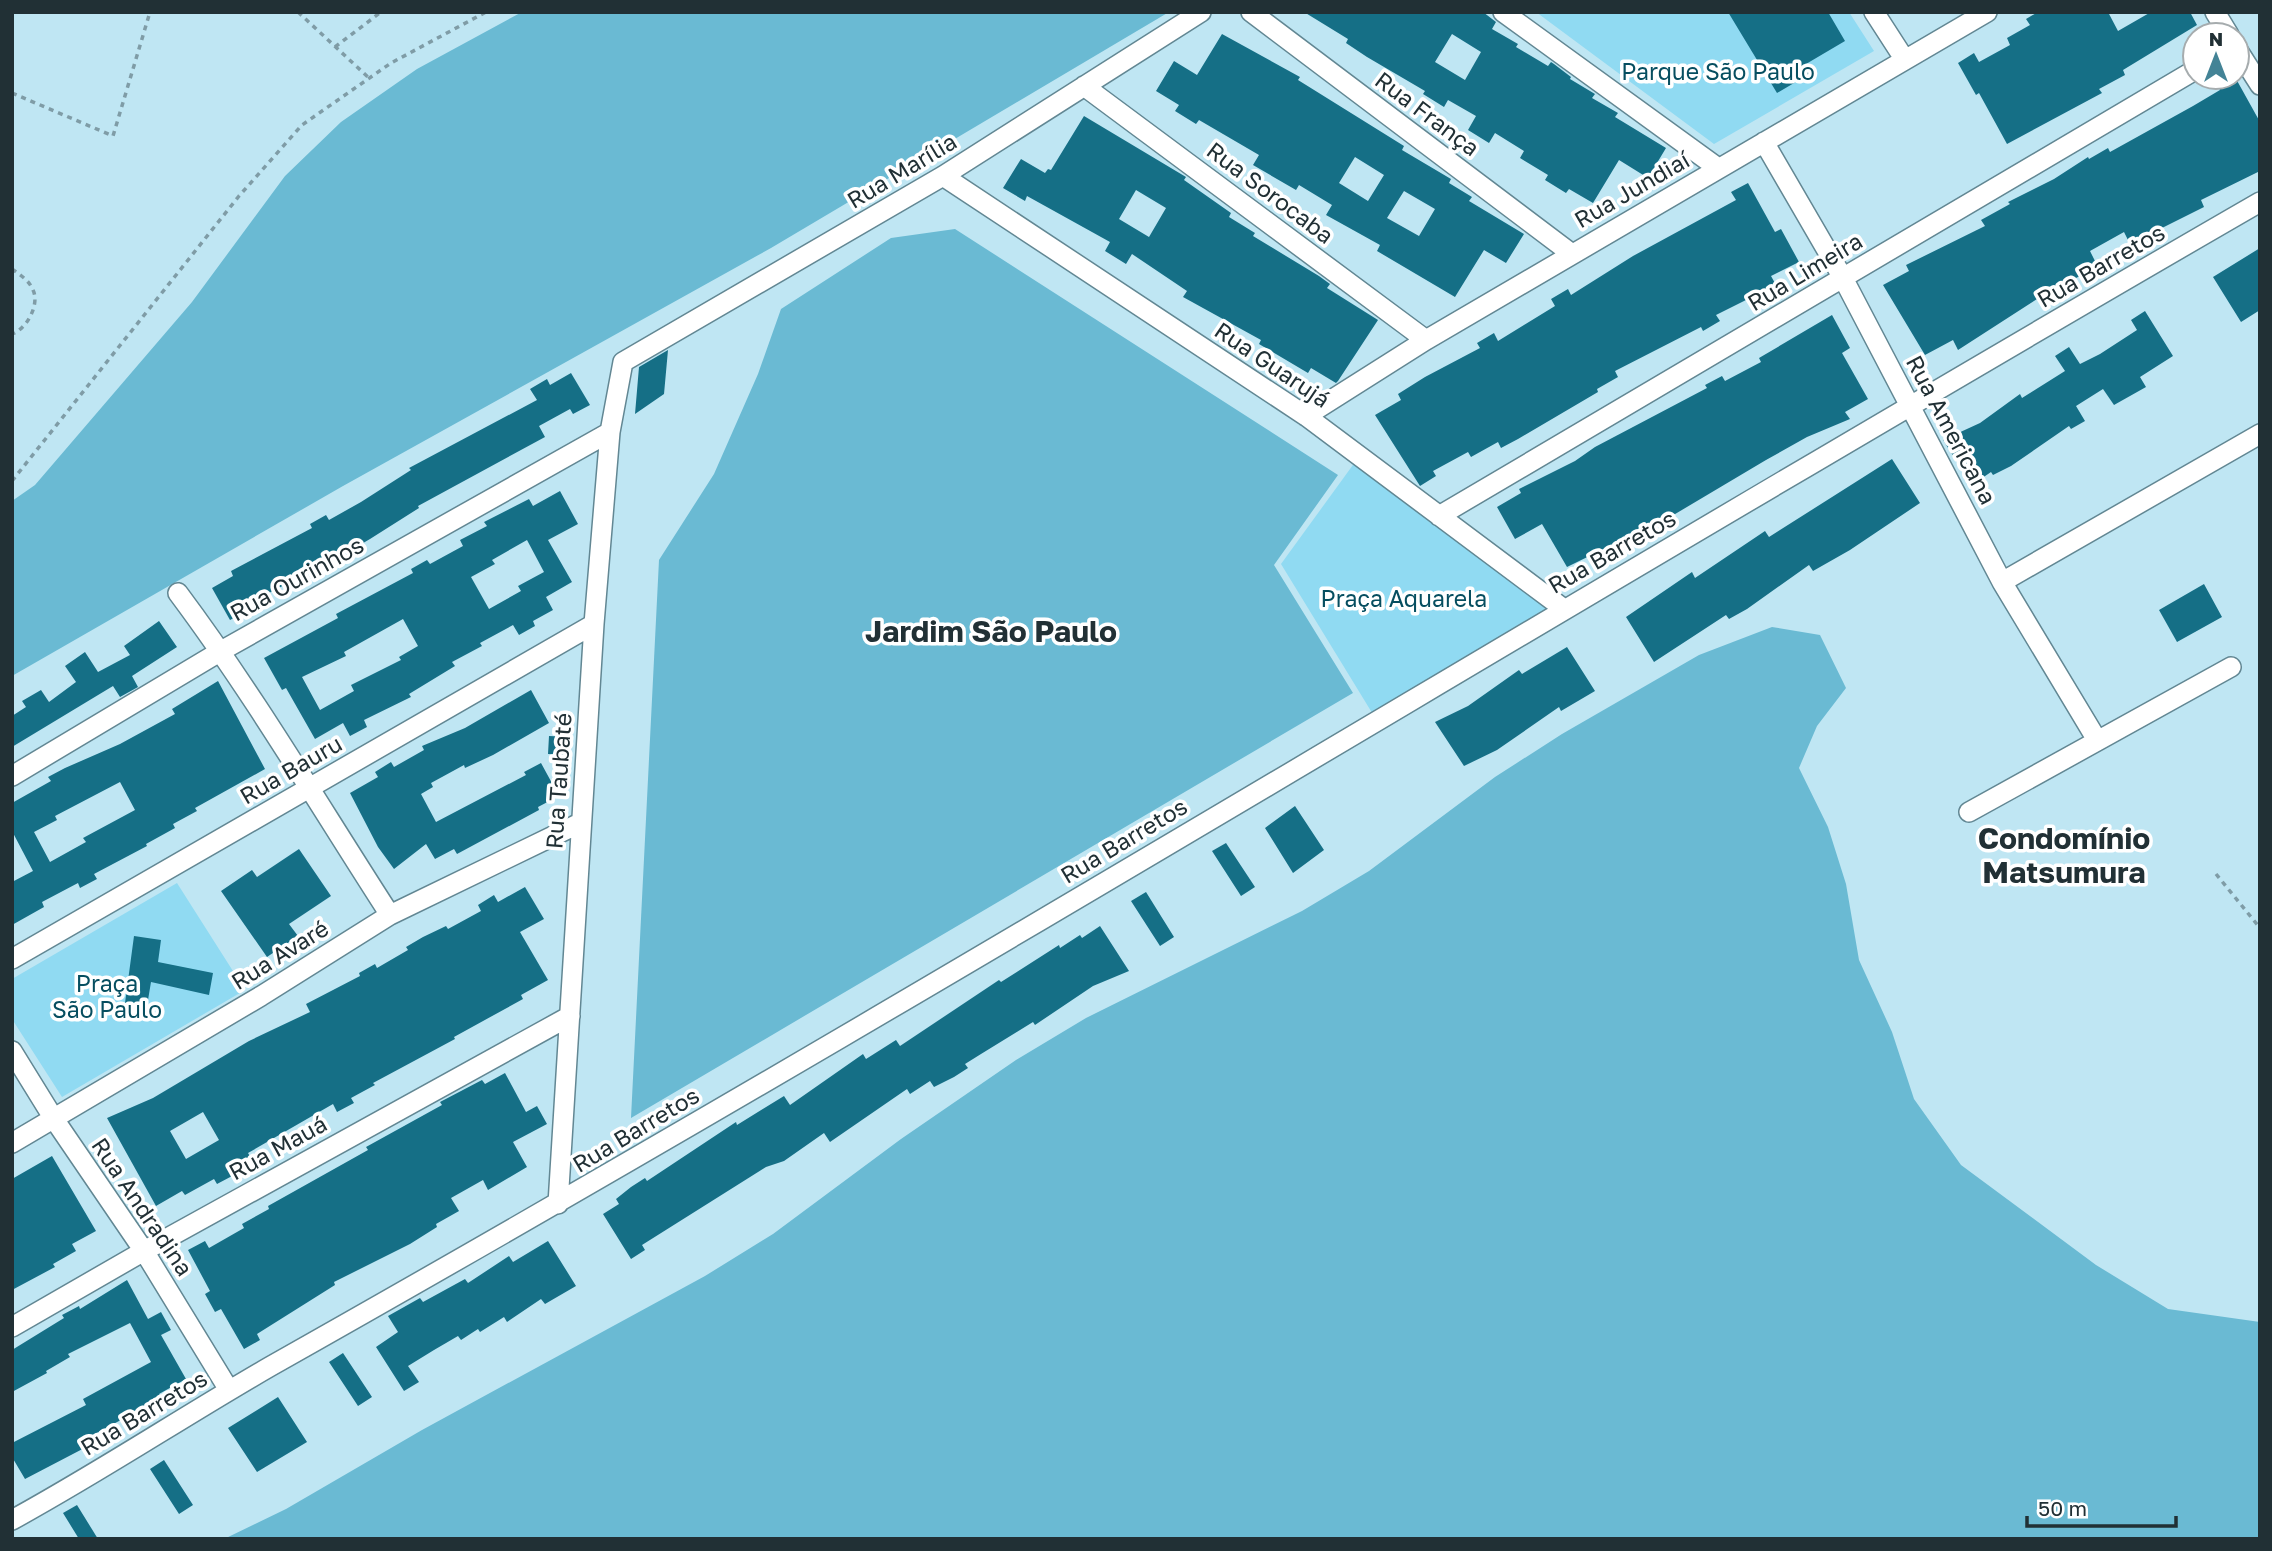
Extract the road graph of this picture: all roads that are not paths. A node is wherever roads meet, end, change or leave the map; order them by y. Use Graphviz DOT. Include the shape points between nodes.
graph roads {
  1 [pos="1201,12"];
  2 [pos="1251,12"];
  3 [pos="1503,12"];
  4 [pos="1874,12"];
  5 [pos="1987,12"];
  6 [pos="1905,60"];
  7 [pos="2181,78"];
  8 [pos="1084,86"];
  9 [pos="1764,142"];
  10 [pos="1718,168"];
  11 [pos="943,176"];
  12 [pos="2260,202"];
  13 [pos="1572,254"];
  14 [pos="1843,278"];
  15 [pos="1426,340"];
  16 [pos="623,362"];
  17 [pos="1911,406"];
  18 [pos="1306,416"];
  19 [pos="610,432"];
  20 [pos="2260,434"];
  21 [pos="1439,516"];
  22 [pos="2003,582"];
  23 [pos="178,593"];
  24 [pos="1564,609"];
  25 [pos="594,624"];
  26 [pos="221,651"];
  27 [pos="2231,667"];
  28 [pos="2097,740"];
  29 [pos="12,776"];
  30 [pos="307,788"];
  31 [pos="1969,812"];
  32 [pos="580,823"];
  33 [pos="390,915"];
  34 [pos="12,958"];
  35 [pos="570,1016"];
  36 [pos="12,1051"];
  37 [pos="54,1119"];
  38 [pos="12,1143"];
  39 [pos="558,1204"];
  40 [pos="144,1251"];
  41 [pos="12,1327"];
  42 [pos="229,1390"];
  43 [pos="12,1520"];
  1 -- 8 [label="street, Rua Marília"];
  2 -- 13 [label="street, Rua França"];
  3 -- 10 [label="street"];
  4 -- 6 [label="street"];
  5 -- 6 [label="street, Rua Jundiaí"];
  6 -- 9 [label="street, Rua Jundiaí"];
  7 -- 14 [label="street, Rua Limeira"];
  8 -- 11 [label="street, Rua Marília"];
  8 -- 15 [label="street, Rua Sorocaba"];
  9 -- 10 [label="street, Rua Jundiaí"];
  9 -- 14 [label="street, Rua Americana"];
  10 -- 13 [label="street, Rua Jundiaí"];
  11 -- 16 [label="street, Rua Marília"];
  11 -- 18 [label="street, Rua Guarujá"];
  12 -- 17 [label="street, Rua Barretos"];
  13 -- 15 [label="street, Rua Jundiaí"];
  14 -- 17 [label="street, Rua Americana"];
  14 -- 21 [label="street, Rua Limeira"];
  15 -- 18 [label="street, Rua Jundiaí"];
  16 -- 19 [label="street, Rua Taubaté"];
  17 -- 22 [label="street, Rua Americana"];
  17 -- 24 [label="street, Rua Barretos"];
  18 -- 21 [label="street, Rua Guarujá"];
  19 -- 25 [label="street, Rua Taubaté"];
  19 -- 26 [label="street, Rua Ourinhos"];
  20 -- 22 [label="street"];
  21 -- 24 [label="street, Rua Guarujá"];
  22 -- 28 [label="street, Rua Americana"];
  23 -- 26 [label="street"];
  24 -- 39 [label="street, Rua Barretos"];
  25 -- 30 [label="street, Rua Bauru"];
  25 -- 32 [label="street, Rua Taubaté"];
  26 -- 29 [label="street, Rua Ourinhos"];
  26 -- 30 [label="street"];
  27 -- 28 [label="street"];
  28 -- 31 [label="street"];
  30 -- 33 [label="street"];
  30 -- 34 [label="street, Rua Bauru"];
  32 -- 33 [label="street, Rua Avaré"];
  32 -- 35 [label="street, Rua Taubaté"];
  33 -- 37 [label="street, Rua Avaré"];
  35 -- 39 [label="street, Rua Taubaté"];
  35 -- 40 [label="street, Rua Mauá"];
  36 -- 37 [label="street, Rua Andradina"];
  37 -- 38 [label="street, Rua Avaré"];
  37 -- 40 [label="street, Rua Andradina"];
  39 -- 42 [label="street, Rua Barretos"];
  40 -- 41 [label="street, Rua Mauá"];
  40 -- 42 [label="street, Rua Andradina"];
  42 -- 43 [label="street, Rua Barretos"];
}
